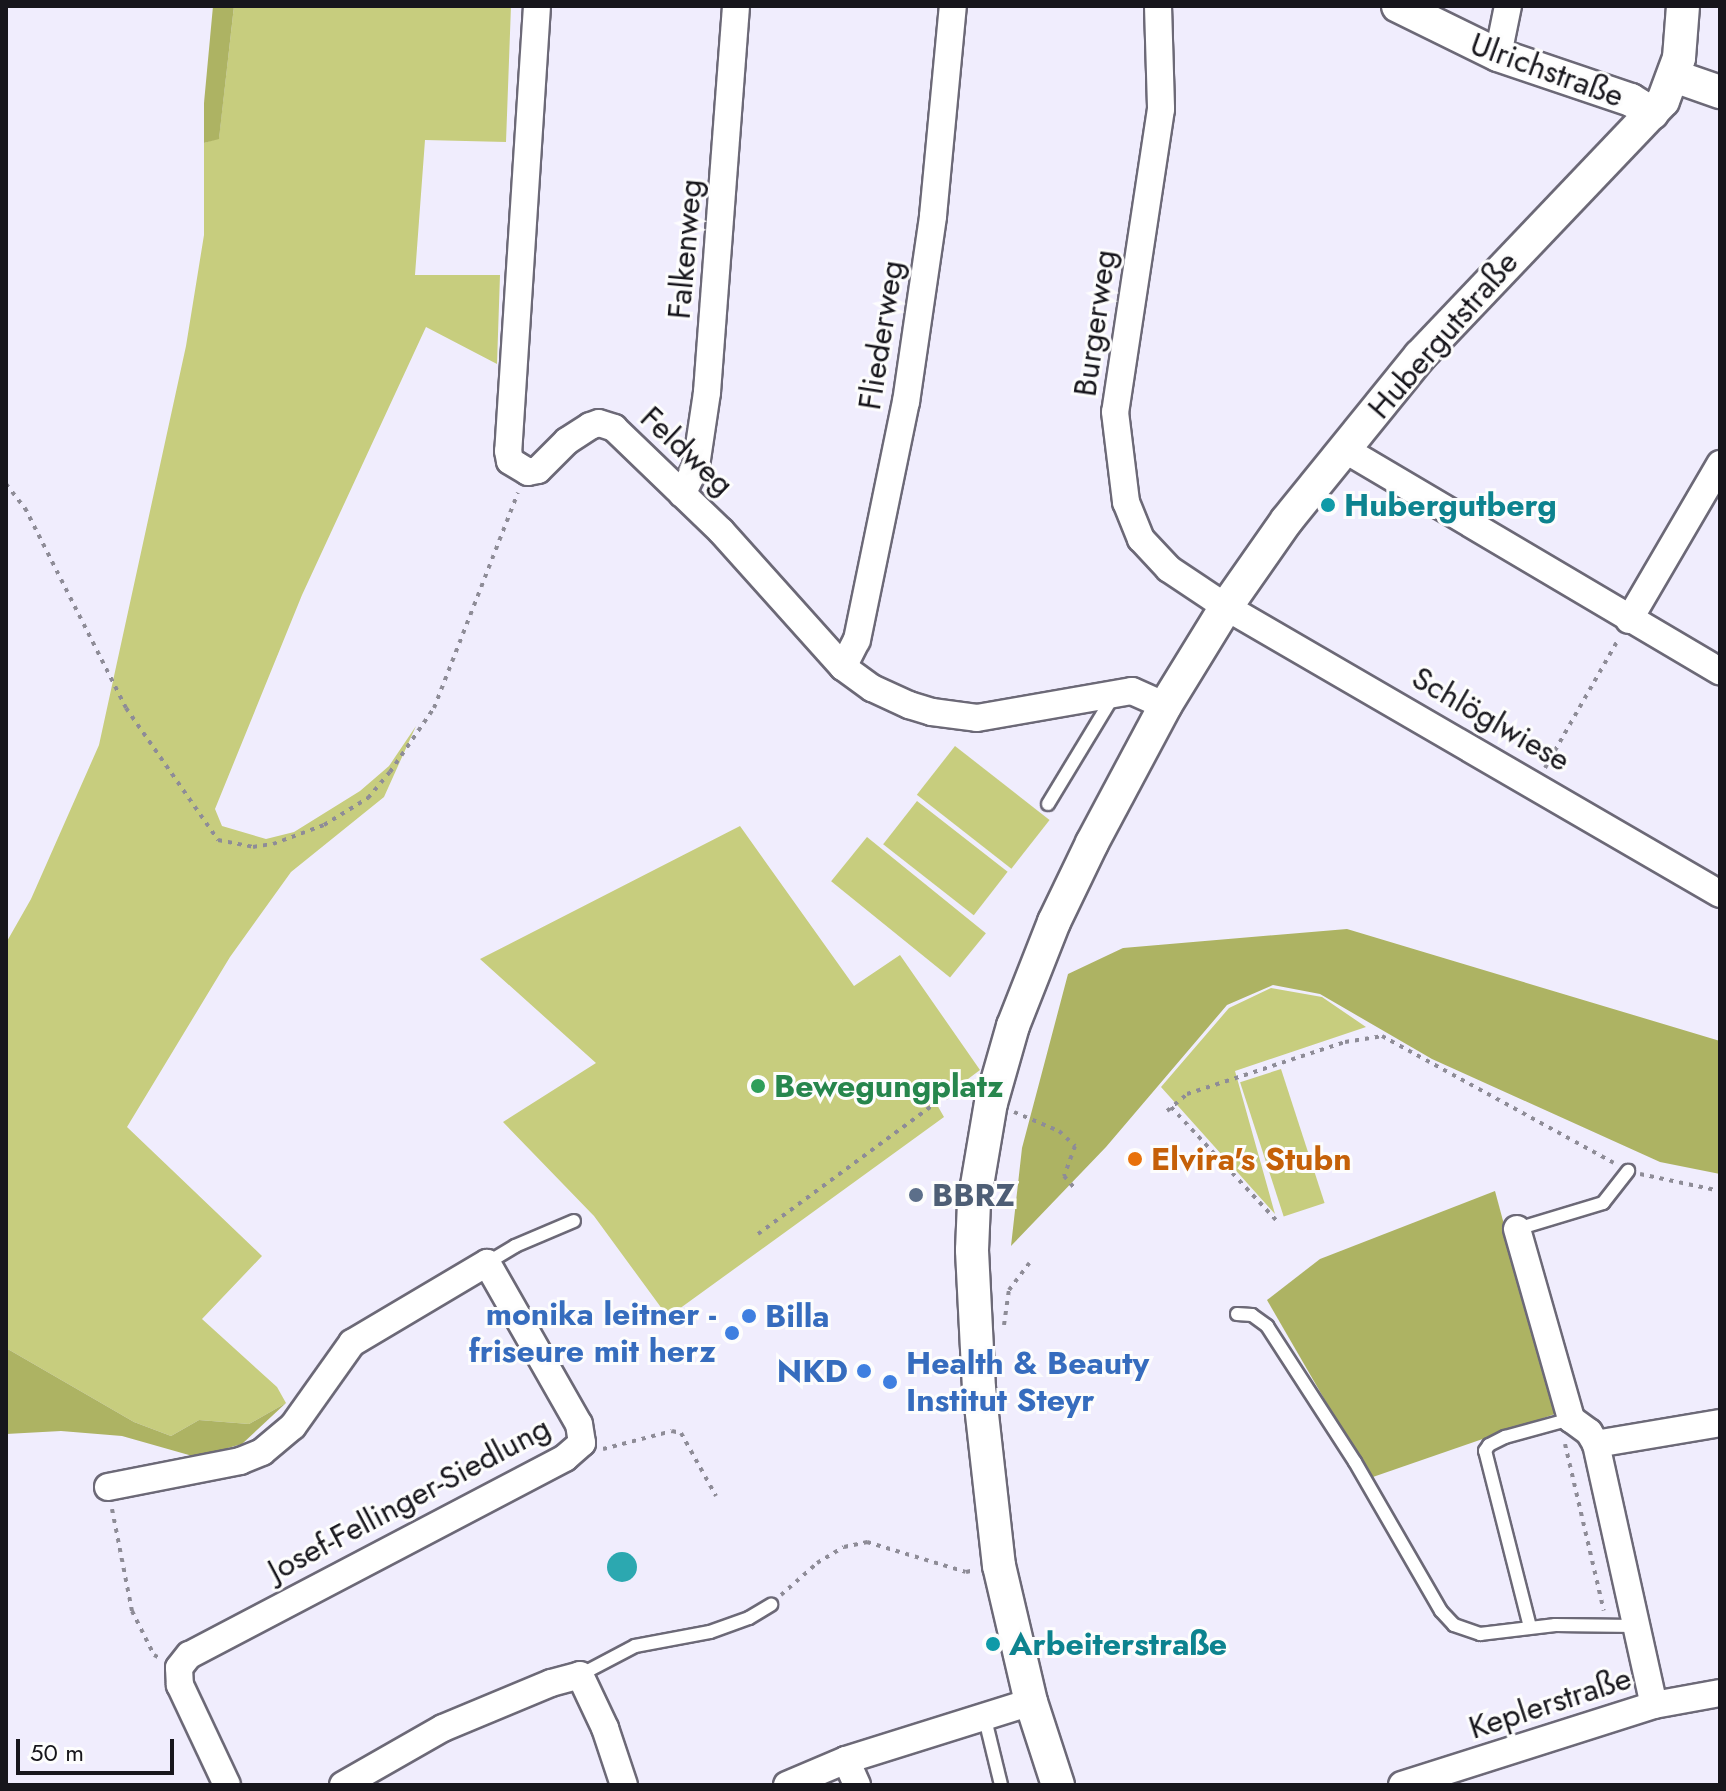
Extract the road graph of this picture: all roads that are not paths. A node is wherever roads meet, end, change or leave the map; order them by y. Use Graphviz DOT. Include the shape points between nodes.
graph roads {
  1 [pos="537,6"];
  2 [pos="736,6"];
  3 [pos="953,6"];
  4 [pos="1158,6"];
  5 [pos="1398,6"];
  6 [pos="1508,6"];
  7 [pos="1683,6"];
  8 [pos="1498,55"];
  9 [pos="1674,76"];
  10 [pos="1720,92"];
  11 [pos="1652,113"];
  12 [pos="1344,449"];
  13 [pos="1720,464"];
  14 [pos="682,494"];
  15 [pos="1226,607"];
  16 [pos="1629,620"];
  17 [pos="843,667"];
  18 [pos="1720,671"];
  19 [pos="1116,692"];
  20 [pos="1165,706"];
  21 [pos="1048,804"];
  22 [pos="1720,894"];
  23 [pos="1628,1171"];
  24 [pos="574,1221"];
  25 [pos="1517,1229"];
  26 [pos="487,1263"];
  27 [pos="1237,1314"];
  28 [pos="1566,1420"];
  29 [pos="1720,1423"];
  30 [pos="1596,1444"];
  31 [pos="108,1487"];
  32 [pos="771,1605"];
  33 [pos="1635,1626"];
  34 [pos="1530,1627"];
  35 [pos="580,1675"];
  36 [pos="1720,1693"];
  37 [pos="1031,1702"];
  38 [pos="1654,1705"];
  39 [pos="984,1715"];
  40 [pos="846,1760"];
  41 [pos="227,1785"];
  42 [pos="343,1785"];
  43 [pos="624,1785"];
  44 [pos="787,1785"];
  45 [pos="857,1785"];
  46 [pos="1001,1785"];
  47 [pos="1058,1785"];
  48 [pos="1402,1785"];
  1 -- 14 [label="street, Feldweg" via="510,461 528,472 546,464 577,433 599,423 614,428"];
  2 -- 14 [label="street, Falkenweg" via="707,392 696,466"];
  3 -- 17 [label="street, Fliederweg" via="933,216 906,402 857,640"];
  4 -- 15 [label="street, Burgerweg" via="1161,109 1117,383 1116,440 1126,502 1141,539 1169,569"];
  5 -- 8 [label="street, Ulrichstraße"];
  6 -- 8 [label="street"];
  7 -- 9 [label="street"];
  8 -- 11 [label="street, Ulrichstraße" via="1631,100"];
  9 -- 10 [label="street"];
  9 -- 11 [label="street, Hubergutstraße"];
  11 -- 12 [label="street, Hubergutstraße" via="1465,305"];
  12 -- 15 [label="street, Hubergutstraße"];
  12 -- 16 [label="street"];
  13 -- 16 [label="street"];
  14 -- 17 [label="street, Feldweg"];
  15 -- 20 [label="street, Hubergutstraße"];
  15 -- 22 [label="street, Schlöglwiese"];
  16 -- 18 [label="street"];
  17 -- 19 [label="street, Feldweg" via="884,694 954,716 1001,715"];
  19 -- 20 [label="street, Feldweg" via="1139,692"];
  19 -- 21 [label="lane"];
  20 -- 37 [label="street, Hubergutstraße" via="1054,922 1018,1011 980,1153 972,1250 985,1458 999,1566"];
  23 -- 25 [label="lane" via="1603,1203"];
  24 -- 26 [label="lane"];
  25 -- 28 [label="street"];
  26 -- 31 [label="street" via="352,1343 293,1426 262,1452"];
  26 -- 41 [label="street, Josef-Fellinger-Siedlung" via="579,1424 582,1443 565,1458 189,1655 179,1668 180,1685"];
  27 -- 34 [label="lane" via="1252,1315 1267,1326 1454,1625 1480,1634"];
  28 -- 30 [label="street" via="1589,1432"];
  28 -- 34 [label="lane" via="1505,1437 1485,1451"];
  29 -- 30 [label="street"];
  30 -- 33 [label="street"];
  32 -- 35 [label="lane" via="734,1624 635,1646"];
  33 -- 34 [label="lane"];
  33 -- 38 [label="street"];
  35 -- 42 [label="street" via="443,1728"];
  35 -- 43 [label="street"];
  36 -- 38 [label="street, Keplerstraße"];
  37 -- 39 [label="street"];
  37 -- 47 [label="street"];
  38 -- 48 [label="street, Keplerstraße"];
  39 -- 40 [label="street"];
  39 -- 46 [label="lane"];
  40 -- 44 [label="street"];
  40 -- 45 [label="street"];
}
